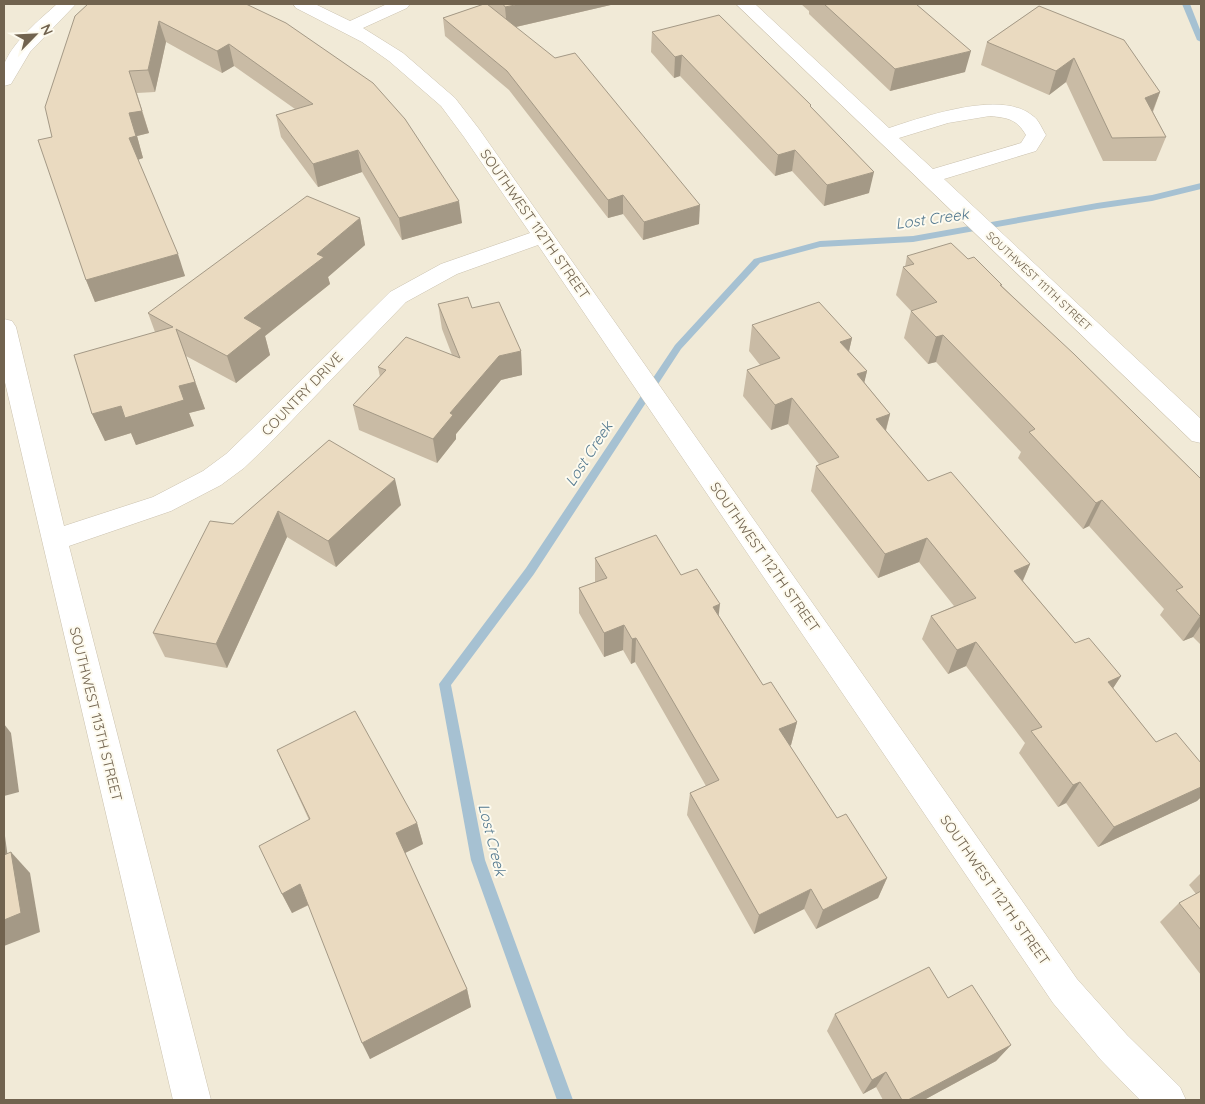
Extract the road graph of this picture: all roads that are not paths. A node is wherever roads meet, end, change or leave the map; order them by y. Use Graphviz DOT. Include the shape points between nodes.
graph roads {
  1 [pos="67,4"];
  2 [pos="302,4"];
  3 [pos="401,4"];
  4 [pos="744,4"];
  5 [pos="350,28"];
  6 [pos="4,80"];
  7 [pos="886,136"];
  8 [pos="931,178"];
  9 [pos="542,237"];
  10 [pos="4,327"];
  11 [pos="1201,434"];
  12 [pos="54,540"];
  13 [pos="192,1100"];
  14 [pos="1167,1100"];
  1 -- 6 [label="street" via="31,39"];
  2 -- 5 [label="street, SOUTHWEST 112TH STREET"];
  3 -- 5 [label="street"];
  4 -- 7 [label="street, SOUTHWEST 111TH STREET"];
  5 -- 9 [label="street, SOUTHWEST 112TH STREET" via="396,57 448,102"];
  7 -- 8 [label="street, SOUTHWEST 111TH STREET"];
  7 -- 8 [label="street" via="973,110 988,109 1015,114 1033,127 1036,135 1029,147"];
  8 -- 11 [label="street, SOUTHWEST 111TH STREET"];
  9 -- 12 [label="street, COUNTRY DRIVE" via="437,273 398,297 260,438 212,478 162,504"];
  9 -- 14 [label="street, SOUTHWEST 112TH STREET" via="1065,991 1101,1034"];
  10 -- 12 [label="street, SOUTHWEST 113TH STREET"];
  12 -- 13 [label="street, SOUTHWEST 113TH STREET"];
}
